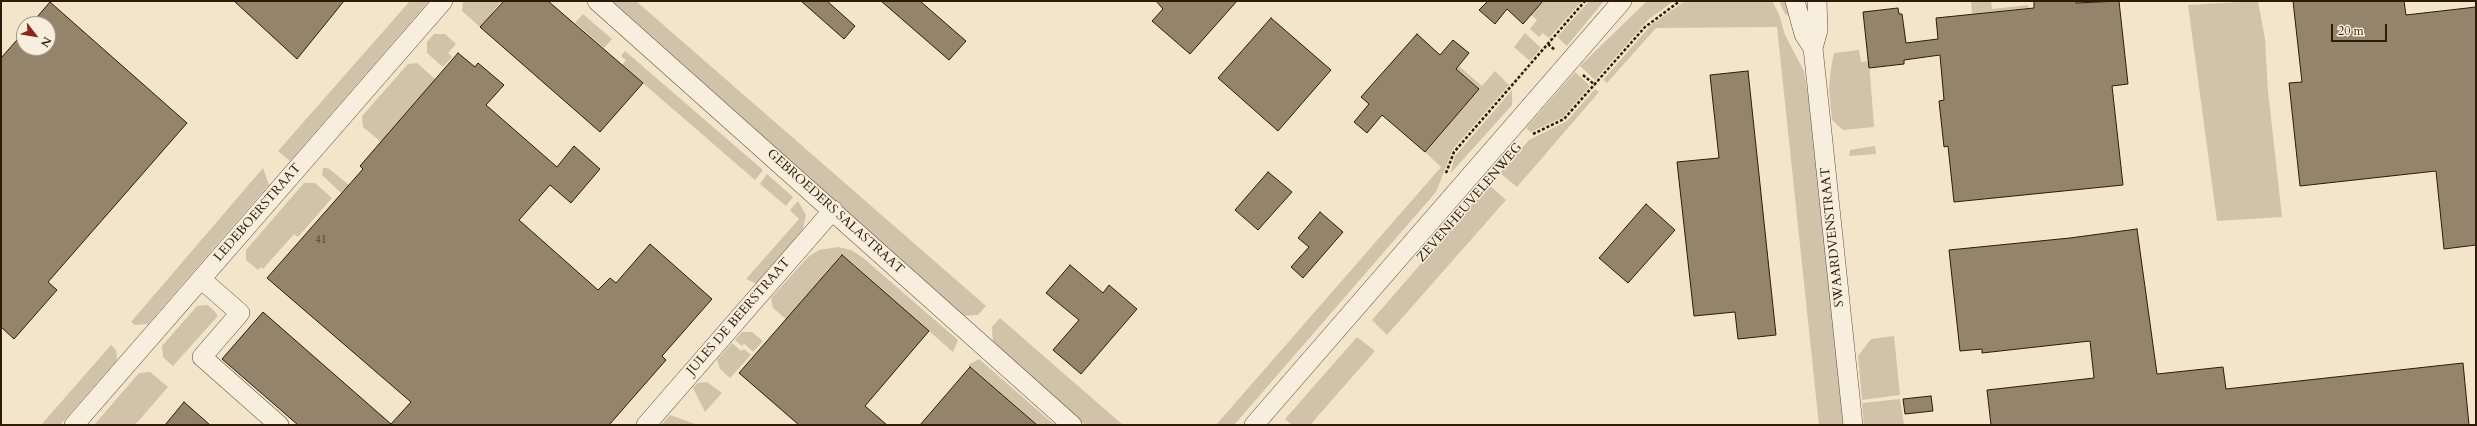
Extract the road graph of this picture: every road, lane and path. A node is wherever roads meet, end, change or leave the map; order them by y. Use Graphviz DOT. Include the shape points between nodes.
graph roads {
  1 [pos="443,1"];
  2 [pos="597,1"];
  3 [pos="1585,1"];
  4 [pos="1622,1"];
  5 [pos="1680,1"];
  6 [pos="1795,1"];
  7 [pos="1817,1"];
  8 [pos="1813,48"];
  9 [pos="1529,136"];
  10 [pos="1445,181"];
  11 [pos="833,210"];
  12 [pos="201,279"];
  13 [pos="74,425"];
  14 [pos="279,425"];
  15 [pos="646,425"];
  16 [pos="1072,425"];
  17 [pos="1254,425"];
  18 [pos="1853,425"];
  1 -- 12 [label="street, LEDEBOERSTRAAT"];
  2 -- 11 [label="street, GEBROEDERS SALASTRAAT"];
  3 -- 10 [label="path" via="1454,152"];
  4 -- 17 [label="street, ZEVENHEUVELENWEG"];
  5 -- 9 [label="path, ZEVENHEUVELENWEG" via="1645,27 1564,119"];
  6 -- 8 [label="street, SWAARDVENSTRAAT" via="1804,34"];
  7 -- 8 [label="street, SWAARDVENSTRAAT" via="1818,30"];
  8 -- 18 [label="street, SWAARDVENSTRAAT"];
  11 -- 15 [label="street, JULES DE BEERSTRAAT"];
  11 -- 16 [label="street, GEBROEDERS SALASTRAAT"];
  12 -- 13 [label="street, LEDEBOERSTRAAT"];
  12 -- 14 [label="street" via="240,314 202,357"];
}
